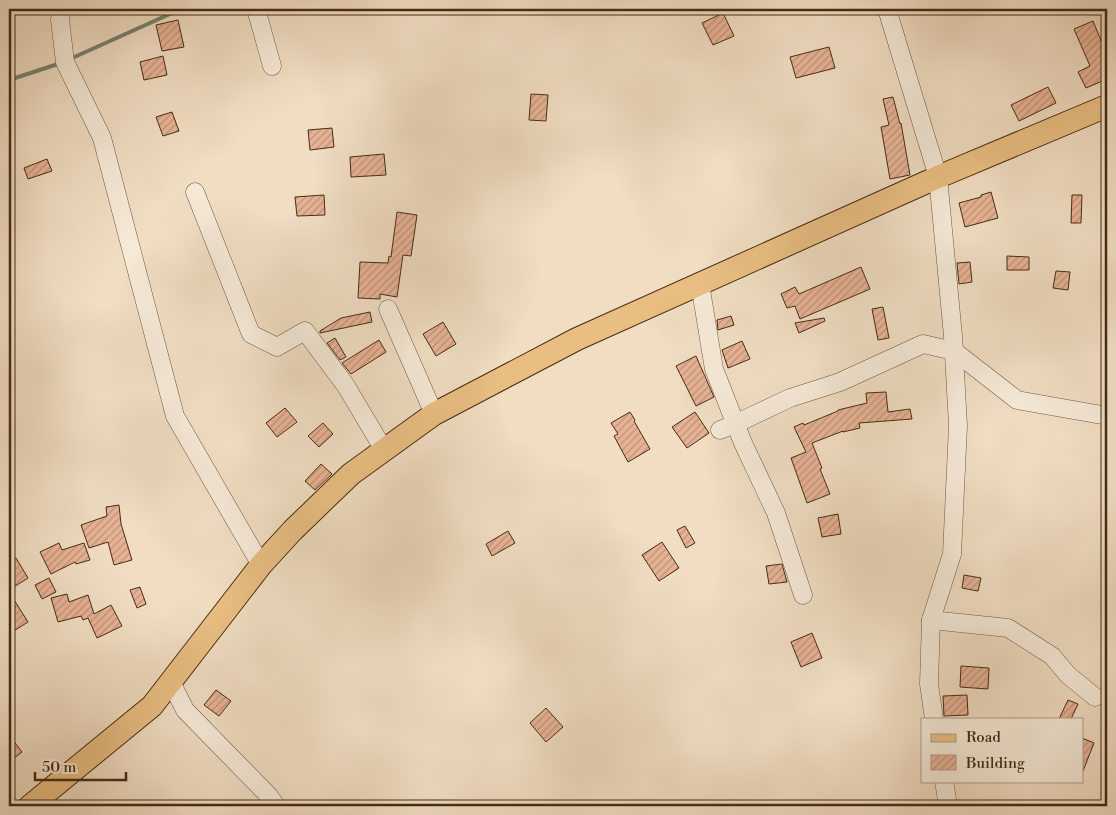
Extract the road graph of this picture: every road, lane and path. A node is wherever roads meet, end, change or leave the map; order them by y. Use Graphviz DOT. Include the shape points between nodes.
graph roads {
  1 [pos="256,9"];
  2 [pos="887,9"];
  3 [pos="60,12"];
  4 [pos="272,66"];
  5 [pos="1107,106"];
  6 [pos="938,178"];
  7 [pos="195,192"];
  8 [pos="700,284"];
  9 [pos="388,309"];
  10 [pos="954,350"];
  11 [pos="434,414"];
  12 [pos="1102,415"];
  13 [pos="728,427"];
  14 [pos="384,450"];
  15 [pos="261,565"];
  16 [pos="803,596"];
  17 [pos="931,620"];
  18 [pos="171,682"];
  19 [pos="1095,697"];
  20 [pos="934,718"];
  21 [pos="944,782"];
  22 [pos="30,806"];
  23 [pos="276,806"];
  24 [pos="948,806"];
  1 -- 4 [label="street"];
  2 -- 6 [label="street"];
  3 -- 15 [label="street" via="65,62 102,138 175,416"];
  5 -- 6 [label="main road"];
  6 -- 8 [label="main road"];
  6 -- 10 [label="street"];
  7 -- 14 [label="street" via="251,334 277,347 305,331 346,386"];
  8 -- 11 [label="main road" via="577,339"];
  8 -- 13 [label="street" via="714,369"];
  9 -- 11 [label="street"];
  10 -- 12 [label="street" via="1017,400"];
  10 -- 13 [label="street" via="923,344"];
  10 -- 17 [label="street" via="958,426 952,554"];
  11 -- 14 [label="main road"];
  13 -- 16 [label="street" via="743,443 776,513"];
  14 -- 15 [label="main road" via="351,474"];
  15 -- 18 [label="main road"];
  17 -- 19 [label="street" via="1008,628 1052,656"];
  17 -- 20 [label="street" via="929,684"];
  18 -- 22 [label="main road" via="152,706"];
  18 -- 23 [label="street" via="184,710"];
  21 -- 24 [label="street"];
}
